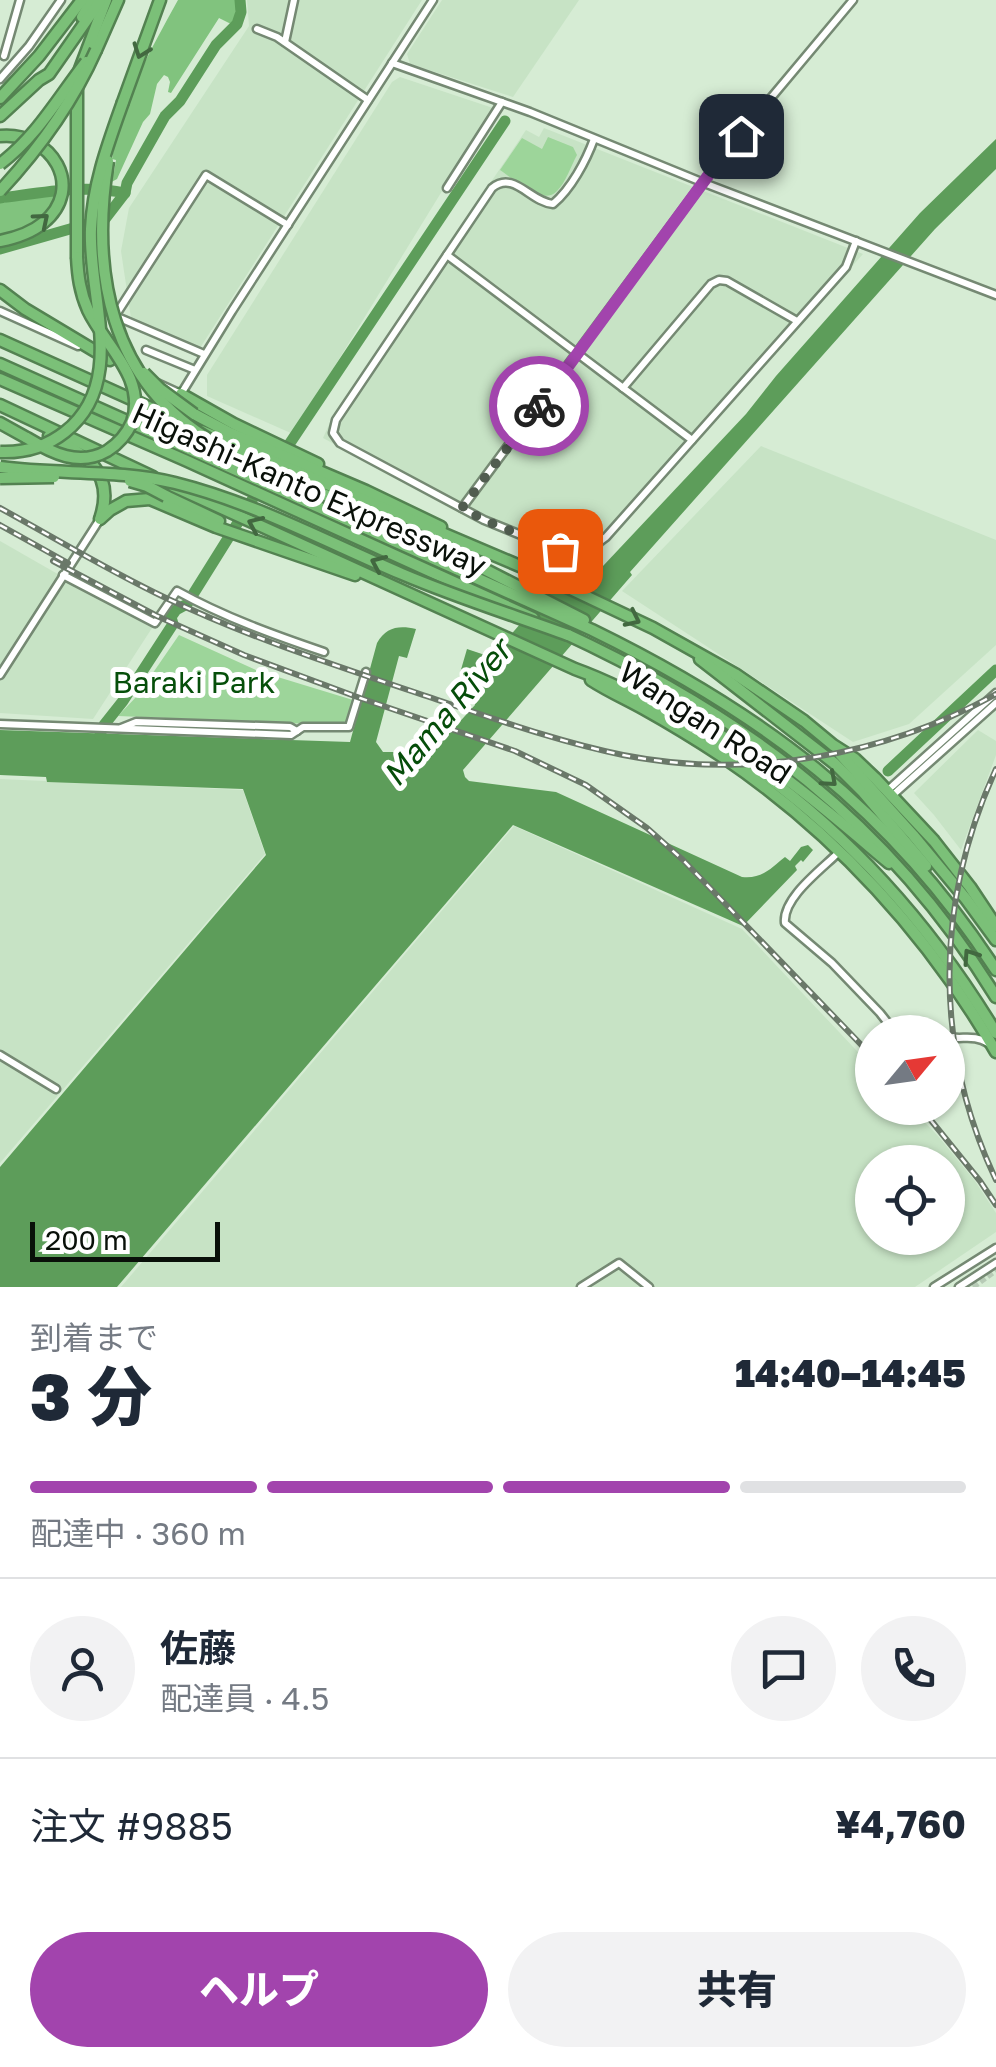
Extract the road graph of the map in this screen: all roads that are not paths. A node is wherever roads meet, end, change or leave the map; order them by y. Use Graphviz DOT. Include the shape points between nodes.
graph roads {
  1 [pos="20,0"];
  2 [pos="61,0"];
  3 [pos="71,0"];
  4 [pos="82,0"];
  5 [pos="92,0"];
  6 [pos="104,0"];
  7 [pos="118,0"];
  8 [pos="160,0"];
  9 [pos="294,0"];
  10 [pos="432,0"];
  11 [pos="852,0"];
  12 [pos="257,29"];
  13 [pos="285,42"];
  14 [pos="96,50"];
  15 [pos="4,56"];
  16 [pos="392,63"];
  17 [pos="22,75"];
  18 [pos="0,79"];
  19 [pos="38,80"];
  20 [pos="0,98"];
  21 [pos="368,100"];
  22 [pos="123,102"];
  23 [pos="502,102"];
  24 [pos="0,116"];
  25 [pos="0,136"];
  26 [pos="594,138"];
  27 [pos="0,164"];
  28 [pos="704,183"];
  29 [pos="447,188"];
  30 [pos="0,191"];
  31 [pos="288,225"];
  32 [pos="0,241"];
  33 [pos="856,242"];
  34 [pos="447,255"];
  35 [pos="77,257"];
  36 [pos="995,293"];
  37 [pos="3,295"];
  38 [pos="0,311"];
  39 [pos="797,321"];
  40 [pos="0,340"];
  41 [pos="146,350"];
  42 [pos="204,354"];
  43 [pos="578,354"];
  44 [pos="110,360"];
  45 [pos="0,364"];
  46 [pos="195,370"];
  47 [pos="0,379"];
  48 [pos="623,388"];
  49 [pos="182,394"];
  50 [pos="0,407"];
  51 [pos="0,424"];
  52 [pos="692,440"];
  53 [pos="255,445"];
  54 [pos="0,452"];
  55 [pos="0,467"];
  56 [pos="0,478"];
  57 [pos="462,508"];
  58 [pos="100,519"];
  59 [pos="210,521"];
  60 [pos="63,575"];
  61 [pos="541,575"];
  62 [pos="408,593"];
  63 [pos="568,635"];
  64 [pos="680,642"];
  65 [pos="632,650"];
  66 [pos="324,652"];
  67 [pos="366,672"];
  68 [pos="0,675"];
  69 [pos="611,687"];
  70 [pos="996,694"];
  71 [pos="990,705"];
  72 [pos="668,713"];
  73 [pos="0,724"];
  74 [pos="833,745"];
  75 [pos="890,793"];
  76 [pos="840,852"];
  77 [pos="916,886"];
  78 [pos="952,908"];
  79 [pos="996,926"];
  80 [pos="996,940"];
  81 [pos="996,970"];
  82 [pos="996,997"];
  83 [pos="882,1015"];
  84 [pos="996,1033"];
  85 [pos="965,1039"];
  86 [pos="994,1049"];
  87 [pos="0,1055"];
  88 [pos="56,1089"];
  89 [pos="996,1248"];
  90 [pos="996,1263"];
  91 [pos="937,1286"];
  92 [pos="580,1287"];
  93 [pos="648,1287"];
  94 [pos="959,1287"];
  1 -- 15 [label="street"];
  2 -- 18 [label="street"];
  3 -- 17 [label="highway"];
  4 -- 17 [label="highway"];
  5 -- 19 [label="highway"];
  6 -- 19 [label="highway"];
  6 -- 35 [label="highway" via="76,87"];
  7 -- 14 [label="highway"];
  8 -- 22 [label="highway, one-way"];
  9 -- 13 [label="street"];
  10 -- 16 [label="street"];
  11 -- 28 [label="street"];
  12 -- 13 [label="street"];
  13 -- 21 [label="street"];
  14 -- 27 [label="highway, bridge" via="42,124"];
  14 -- 30 [label="highway, bridge" via="63,111"];
  16 -- 21 [label="street"];
  16 -- 23 [label="street"];
  17 -- 20 [label="highway"];
  19 -- 24 [label="highway"];
  21 -- 31 [label="street"];
  22 -- 54 [label="highway, bridge" via="101,164 92,224 102,348 96,388 78,421 58,438"];
  22 -- 65 [label="highway, bridge" via="103,202 104,268 125,348 161,402 238,455 524,589"];
  23 -- 26 [label="street"];
  23 -- 29 [label="street"];
  32 -- 25 [label="highway, one-way" via="44,222 59,202 62,180 41,144"];
  26 -- 28 [label="street"];
  26 -- 34 [label="street" via="557,202 544,204 513,183 499,182"];
  28 -- 33 [label="street"];
  28 -- 43 [label="street"];
  31 -- 42 [label="street"];
  31 -- 42 [label="street" via="206,175 115,316"];
  33 -- 36 [label="street"];
  33 -- 39 [label="street" via="846,267"];
  34 -- 43 [label="street"];
  34 -- 57 [label="street" via="333,432 340,442"];
  35 -- 51 [label="highway, bridge" via="87,308 132,384 131,423 111,448 83,458 58,455"];
  35 -- 53 [label="highway, bridge" via="89,296 152,381 194,414"];
  37 -- 44 [label="highway"];
  38 -- 44 [label="street"];
  39 -- 48 [label="street" via="716,281"];
  39 -- 52 [label="street"];
  40 -- 53 [label="highway"];
  41 -- 46 [label="street"];
  42 -- 46 [label="street"];
  43 -- 48 [label="street"];
  43 -- 57 [label="street"];
  44 -- 49 [label="street"];
  45 -- 65 [label="highway, Higashi-Kanto Expressway, bridge"];
  46 -- 49 [label="street"];
  47 -- 63 [label="highway, Higashi-Kanto Expressway, bridge"];
  48 -- 52 [label="street"];
  49 -- 53 [label="highway"];
  50 -- 58 [label="highway" via="94,464 104,491"];
  62 -- 50 [label="highway, one-way"];
  52 -- 57 [label="street" via="606,537 585,550 553,548"];
  53 -- 61 [label="highway"];
  53 -- 61 [label="highway" via="304,456"];
  63 -- 55 [label="highway, one-way, bridge" via="216,494 128,475"];
  56 -- 59 [label="highway, bridge" via="134,482"];
  58 -- 59 [label="highway" via="142,498"];
  58 -- 60 [label="street"];
  59 -- 62 [label="highway"];
  60 -- 66 [label="street" via="155,623 177,591"];
  60 -- 68 [label="street"];
  61 -- 64 [label="highway, one-way"];
  62 -- 69 [label="highway"];
  63 -- 77 [label="highway, Higashi-Kanto Expressway" via="697,701 776,754 858,824"];
  64 -- 74 [label="highway" via="758,688"];
  64 -- 78 [label="highway" via="834,763 912,848"];
  65 -- 78 [label="highway, Higashi-Kanto Expressway, one-way" via="724,701 800,754 888,834"];
  67 -- 73 [label="street" via="348,727"];
  69 -- 72 [label="highway"];
  69 -- 76 [label="highway, Wangan Road" via="725,759"];
  70 -- 71 [label="street"];
  71 -- 75 [label="street"];
  72 -- 77 [label="highway" via="768,764"];
  72 -- 84 [label="highway" via="745,759 828,825 901,900"];
  74 -- 75 [label="highway, Wangan Road"];
  74 -- 80 [label="highway"];
  75 -- 79 [label="highway, Wangan Road" via="946,855"];
  76 -- 83 [label="street" via="791,901 786,923"];
  76 -- 86 [label="highway, Wangan Road" via="928,950"];
  82 -- 77 [label="highway, Higashi-Kanto Expressway, one-way"];
  78 -- 81 [label="highway, Higashi-Kanto Expressway"];
  85 -- 86 [label="street" via="977,1037"];
  87 -- 88 [label="street"];
  89 -- 91 [label="street"];
  90 -- 94 [label="street"];
  92 -- 93 [label="street" via="619,1264"];
}
